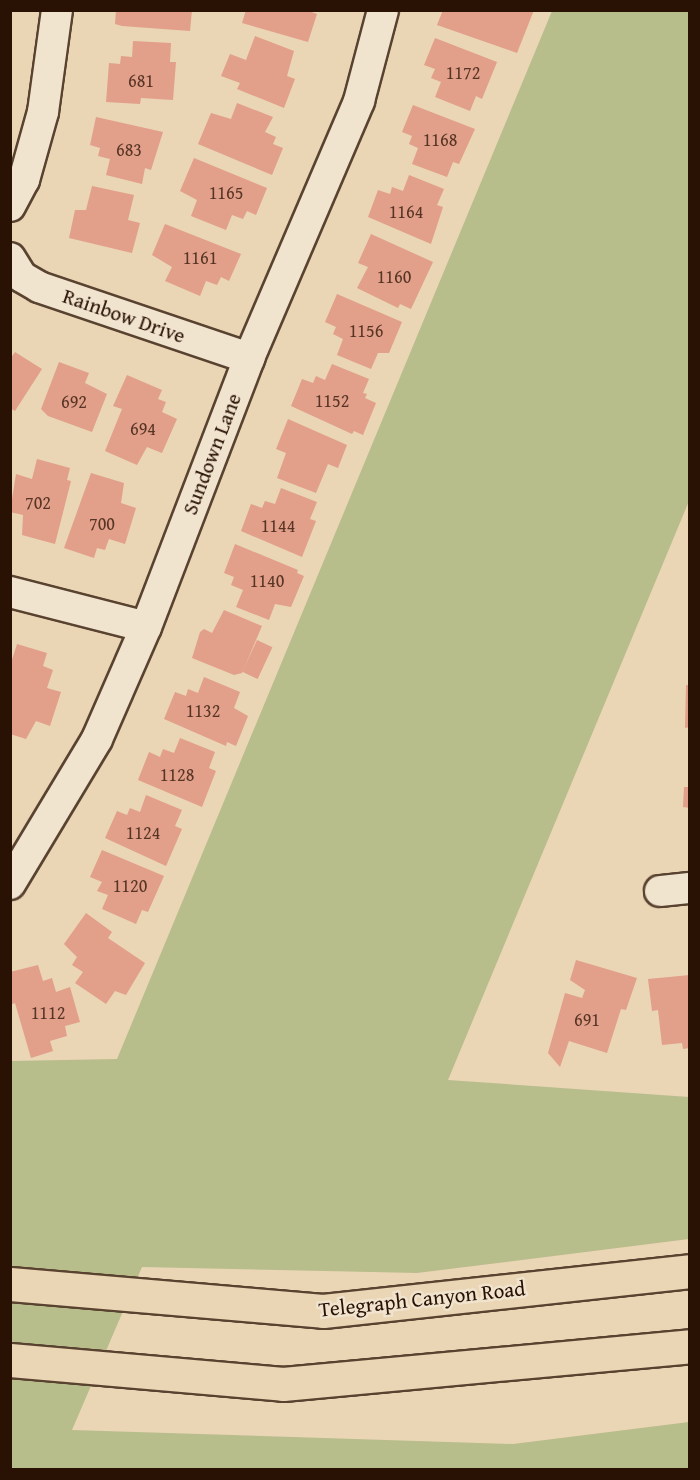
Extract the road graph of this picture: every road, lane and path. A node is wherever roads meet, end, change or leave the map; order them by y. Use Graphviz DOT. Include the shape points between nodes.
graph roads {
  1 [pos="57,10"];
  2 [pos="383,10"];
  3 [pos="10,206"];
  4 [pos="10,258"];
  5 [pos="249,358"];
  6 [pos="10,592"];
  7 [pos="146,627"];
  8 [pos="10,884"];
  9 [pos="690,888"];
  10 [pos="660,891"];
  11 [pos="690,1271"];
  12 [pos="10,1284"];
  13 [pos="690,1346"];
  14 [pos="10,1360"];
  1 -- 3 [label="street" via="43,112 24,180"];
  2 -- 5 [label="street, Sundown Lane" via="359,101"];
  4 -- 5 [label="street, Rainbow Drive" via="22,277 39,287"];
  5 -- 7 [label="street, Sundown Lane"];
  6 -- 7 [label="street"];
  7 -- 8 [label="street, Sundown Lane" via="97,739"];
  9 -- 10 [label="street"];
  11 -- 12 [label="main road, Telegraph Canyon Road" via="323,1311"];
  13 -- 14 [label="main road" via="283,1384"];
}
